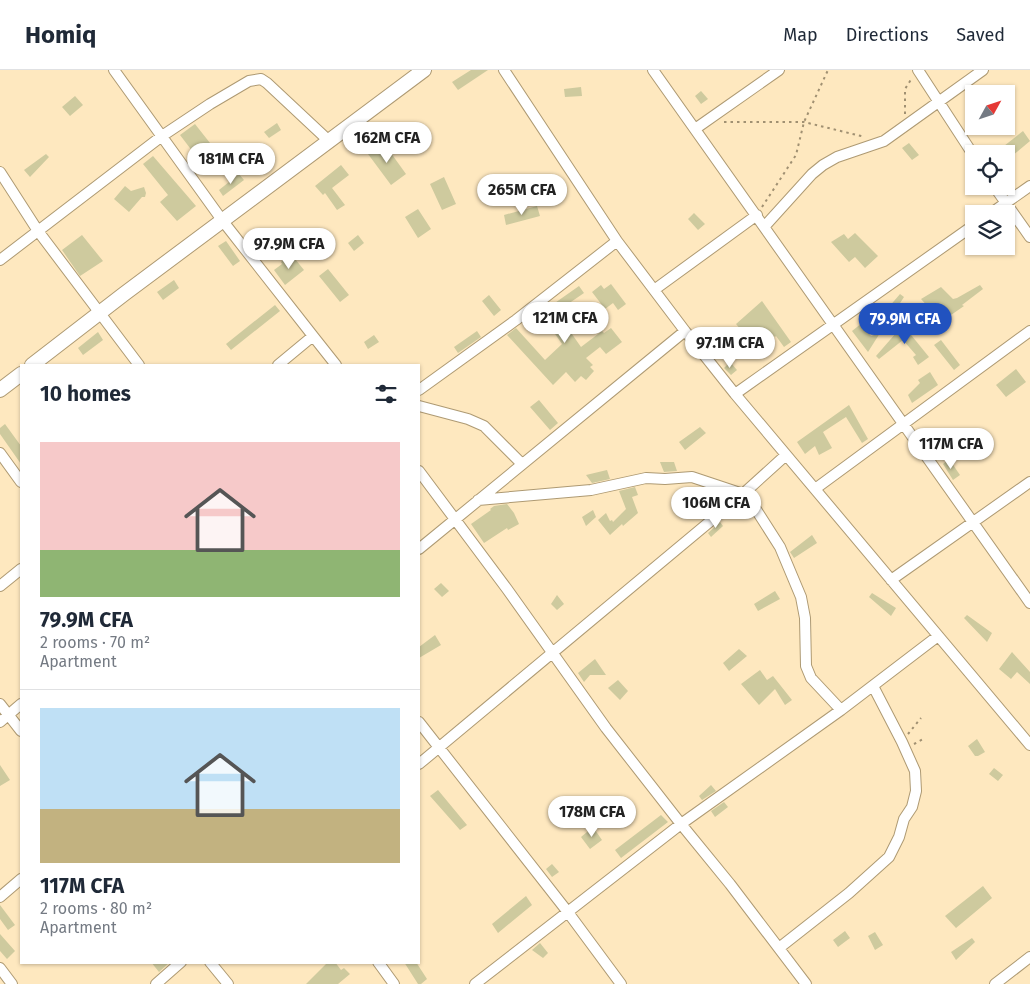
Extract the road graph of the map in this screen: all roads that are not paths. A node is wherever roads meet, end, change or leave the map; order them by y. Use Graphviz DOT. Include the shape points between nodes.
graph roads {
  1 [pos="114,70"];
  2 [pos="424,70"];
  3 [pos="504,70"];
  4 [pos="653,70"];
  5 [pos="779,70"];
  6 [pos="918,70"];
  7 [pos="983,70"];
  8 [pos="937,102"];
  9 [pos="695,129"];
  10 [pos="162,136"];
  11 [pos="329,141"];
  12 [pos="966,145"];
  13 [pos="0,172"];
  14 [pos="1030,186"];
  15 [pos="1000,195"];
  16 [pos="1005,203"];
  17 [pos="1002,205"];
  18 [pos="757,215"];
  19 [pos="222,220"];
  20 [pos="765,226"];
  21 [pos="38,231"];
  22 [pos="965,232"];
  23 [pos="1030,238"];
  24 [pos="617,241"];
  25 [pos="0,260"];
  26 [pos="654,290"];
  27 [pos="99,313"];
  28 [pos="833,326"];
  29 [pos="685,331"];
  30 [pos="1030,331"];
  31 [pos="313,336"];
  32 [pos="33,364"];
  33 [pos="137,364"];
  34 [pos="279,364"];
  35 [pos="335,364"];
  36 [pos="20,375"];
  37 [pos="420,389"];
  38 [pos="0,390"];
  39 [pos="735,394"];
  40 [pos="420,406"];
  41 [pos="903,425"];
  42 [pos="0,453"];
  43 [pos="786,455"];
  44 [pos="522,464"];
  45 [pos="420,473"];
  46 [pos="20,481"];
  47 [pos="1030,482"];
  48 [pos="815,489"];
  49 [pos="743,494"];
  50 [pos="478,500"];
  51 [pos="455,520"];
  52 [pos="973,522"];
  53 [pos="420,548"];
  54 [pos="20,570"];
  55 [pos="891,580"];
  56 [pos="0,586"];
  57 [pos="1030,603"];
  58 [pos="938,636"];
  59 [pos="552,653"];
  60 [pos="873,686"];
  61 [pos="0,704"];
  62 [pos="20,705"];
  63 [pos="841,710"];
  64 [pos="4,718"];
  65 [pos="420,723"];
  66 [pos="20,730"];
  67 [pos="1030,745"];
  68 [pos="439,748"];
  69 [pos="420,763"];
  70 [pos="681,824"];
  71 [pos="20,880"];
  72 [pos="0,896"];
  73 [pos="567,911"];
  74 [pos="779,948"];
  75 [pos="1030,958"];
  76 [pos="179,964"];
  77 [pos="212,964"];
  78 [pos="379,964"];
  79 [pos="0,968"];
  80 [pos="12,984"];
  81 [pos="156,984"];
  82 [pos="228,984"];
  83 [pos="394,984"];
  84 [pos="475,984"];
  85 [pos="621,984"];
  86 [pos="806,984"];
  87 [pos="995,984"];
  1 -- 10 [label="street"];
  2 -- 11 [label="main road"];
  3 -- 24 [label="street"];
  4 -- 9 [label="street"];
  5 -- 9 [label="street"];
  6 -- 8 [label="street"];
  7 -- 8 [label="street"];
  8 -- 12 [label="street"];
  8 -- 20 [label="street" via="884,141 836,157 823,165"];
  9 -- 18 [label="street"];
  10 -- 11 [label="street" via="249,81 261,79"];
  10 -- 19 [label="street"];
  10 -- 21 [label="street"];
  11 -- 19 [label="main road"];
  13 -- 21 [label="street"];
  14 -- 16 [label="street"];
  15 -- 16 [label="street"];
  16 -- 17 [label="street"];
  16 -- 23 [label="street"];
  18 -- 20 [label="street"];
  18 -- 26 [label="street"];
  19 -- 27 [label="main road"];
  19 -- 31 [label="street"];
  20 -- 28 [label="street"];
  21 -- 25 [label="street"];
  21 -- 27 [label="street"];
  22 -- 28 [label="street"];
  24 -- 26 [label="street"];
  24 -- 37 [label="street"];
  26 -- 29 [label="street"];
  27 -- 32 [label="main road"];
  27 -- 33 [label="street"];
  28 -- 39 [label="street"];
  28 -- 41 [label="street"];
  29 -- 39 [label="street"];
  29 -- 44 [label="street"];
  30 -- 41 [label="street"];
  31 -- 34 [label="street"];
  31 -- 35 [label="street"];
  36 -- 38 [label="main road"];
  39 -- 43 [label="street"];
  40 -- 44 [label="street" via="484,426"];
  41 -- 48 [label="street"];
  41 -- 52 [label="street"];
  42 -- 46 [label="street"];
  43 -- 48 [label="street"];
  43 -- 49 [label="street"];
  44 -- 50 [label="street"];
  45 -- 51 [label="street"];
  47 -- 52 [label="street"];
  48 -- 55 [label="street"];
  49 -- 50 [label="street" via="692,477 646,478 591,490"];
  49 -- 59 [label="street"];
  49 -- 63 [label="street" via="780,548 801,597 808,672"];
  50 -- 51 [label="street"];
  51 -- 53 [label="street"];
  51 -- 59 [label="street"];
  52 -- 55 [label="street"];
  52 -- 57 [label="street"];
  54 -- 56 [label="street"];
  55 -- 58 [label="street"];
  58 -- 60 [label="street"];
  58 -- 67 [label="street"];
  59 -- 68 [label="street"];
  59 -- 70 [label="street"];
  60 -- 63 [label="street"];
  60 -- 74 [label="street" via="915,771 916,791 912,807 889,857"];
  61 -- 64 [label="street"];
  62 -- 64 [label="street"];
  63 -- 70 [label="street"];
  64 -- 66 [label="street"];
  65 -- 68 [label="street"];
  68 -- 69 [label="street"];
  68 -- 73 [label="street"];
  70 -- 73 [label="street"];
  70 -- 74 [label="street"];
  71 -- 72 [label="street"];
  73 -- 84 [label="street"];
  73 -- 85 [label="street"];
  74 -- 86 [label="street"];
  75 -- 87 [label="street"];
  76 -- 81 [label="street"];
  77 -- 82 [label="street"];
  78 -- 83 [label="street"];
  79 -- 80 [label="street"];
}
